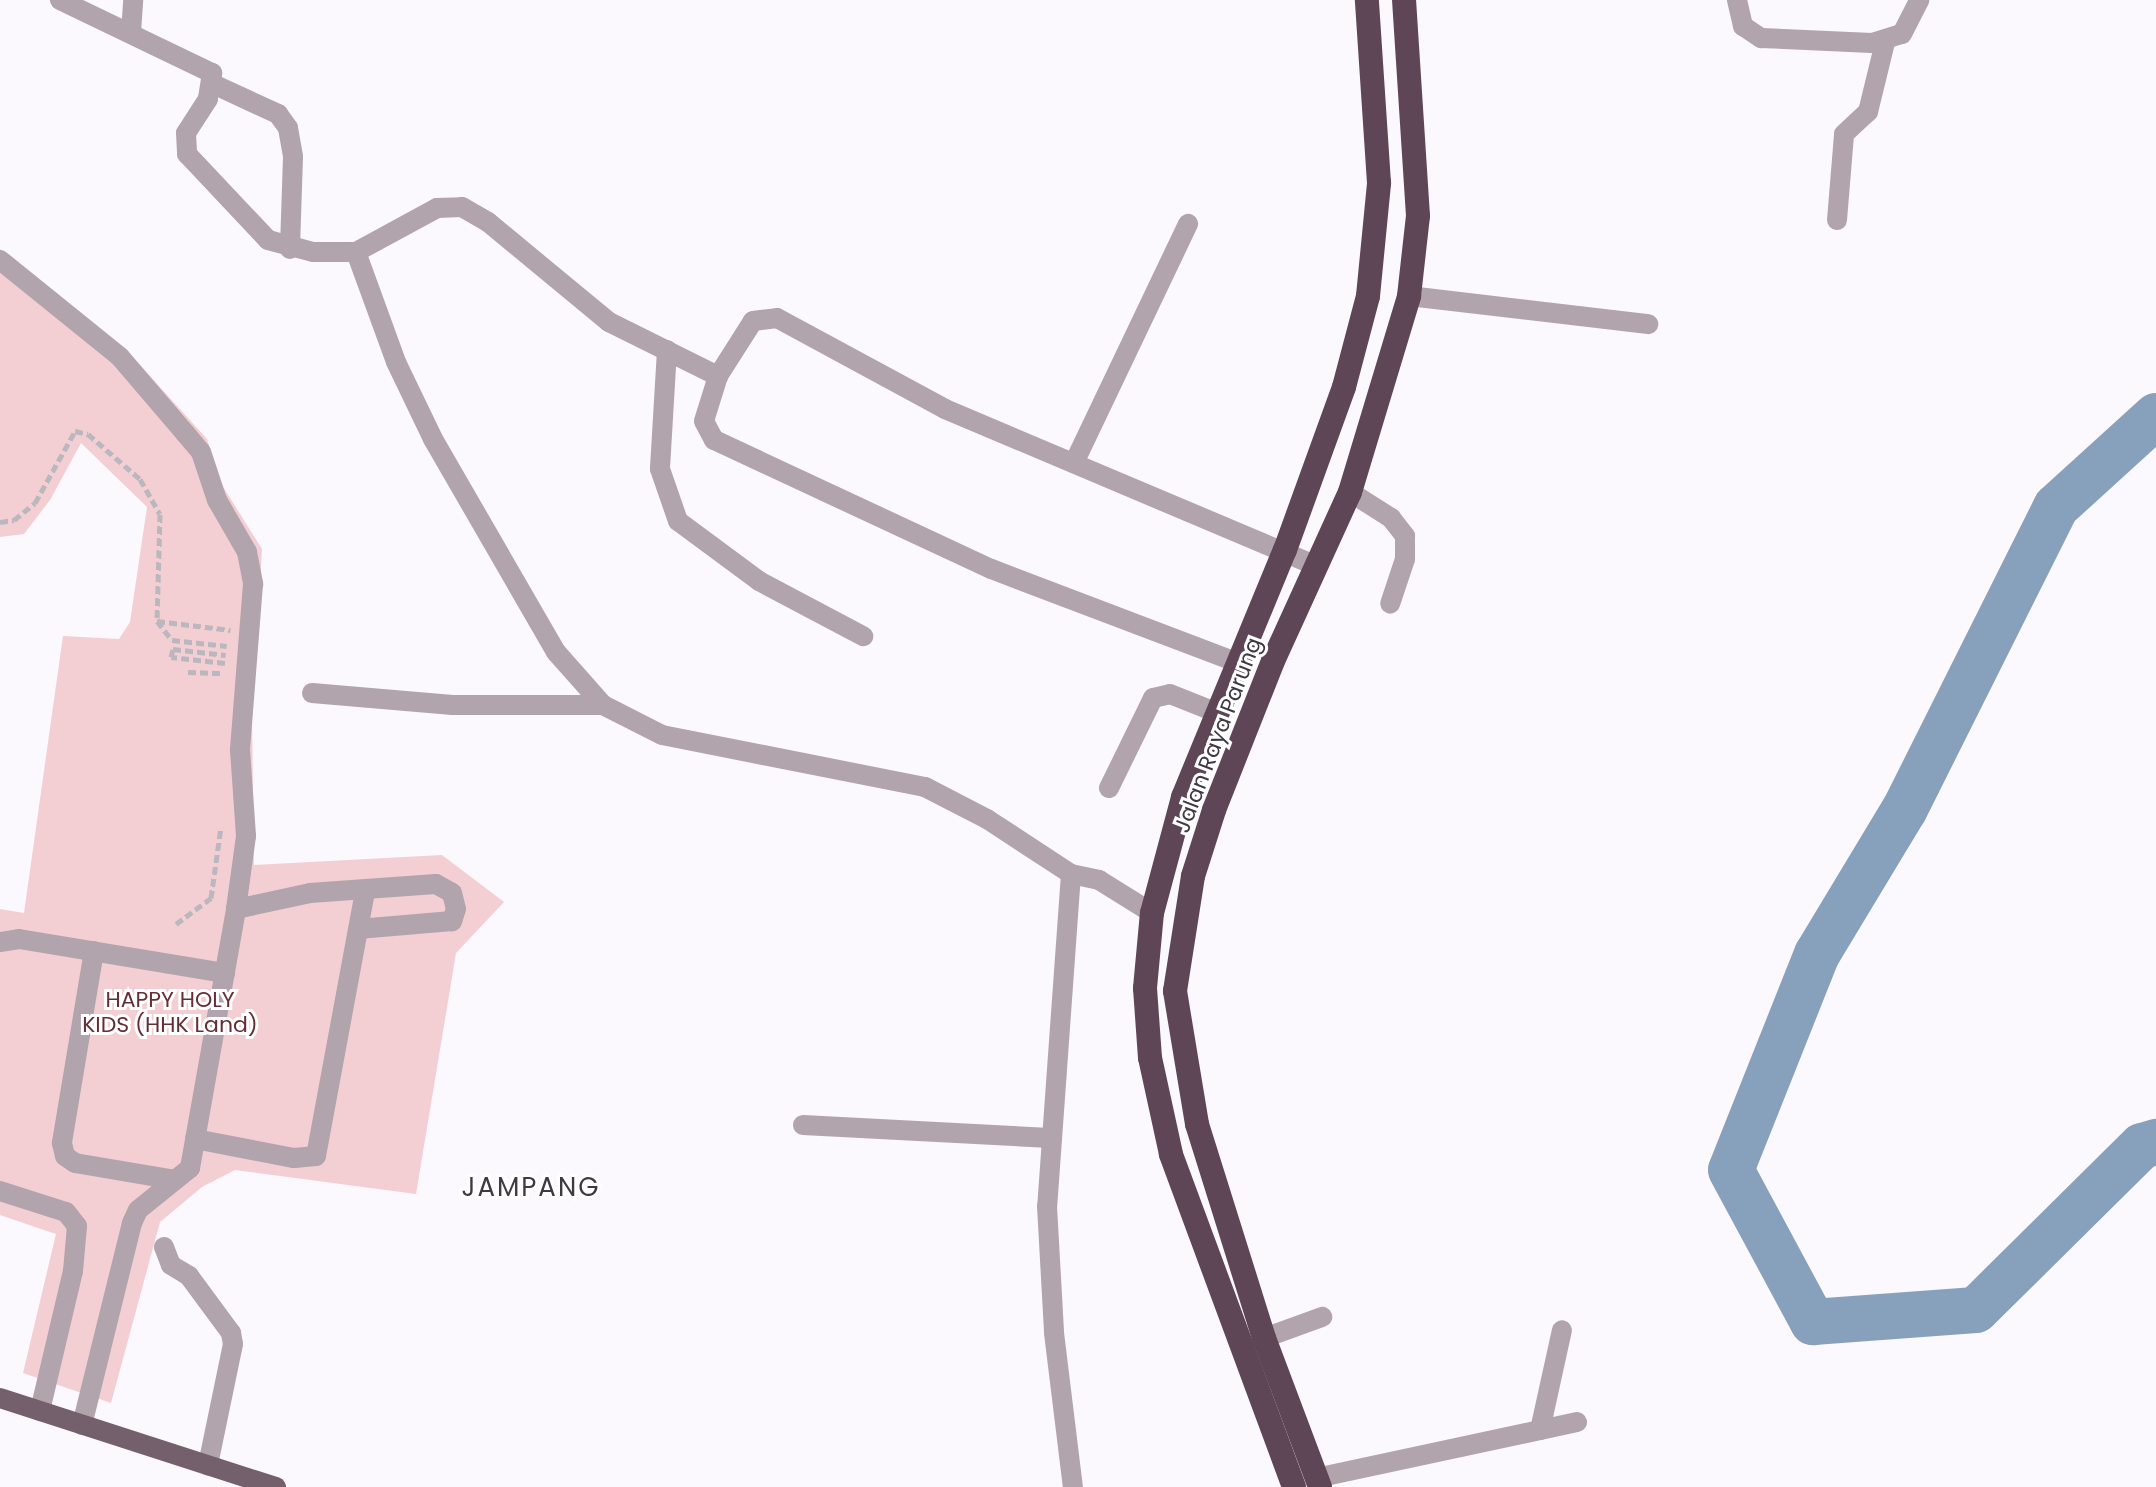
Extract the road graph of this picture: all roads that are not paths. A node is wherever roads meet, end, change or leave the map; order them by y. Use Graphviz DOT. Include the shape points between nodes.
graph roads {
  1 [pos="60,0"];
  2 [pos="133,0"];
  3 [pos="1367,0"];
  4 [pos="1404,0"];
  5 [pos="1737,0"];
  6 [pos="1919,0"];
  7 [pos="131,32"];
  8 [pos="1885,42"];
  9 [pos="213,84"];
  10 [pos="1837,220"];
  11 [pos="1188,224"];
  12 [pos="290,249"];
  13 [pos="356,252"];
  14 [pos="0,260"];
  15 [pos="1409,296"];
  16 [pos="1648,324"];
  17 [pos="667,350"];
  18 [pos="718,376"];
  19 [pos="1074,463"];
  20 [pos="1350,492"];
  21 [pos="1285,550"];
  22 [pos="1316,566"];
  23 [pos="1390,604"];
  24 [pos="863,636"];
  25 [pos="1236,662"];
  26 [pos="312,693"];
  27 [pos="603,705"];
  28 [pos="1215,712"];
  29 [pos="1109,788"];
  30 [pos="1084,877"];
  31 [pos="365,891"];
  32 [pos="236,909"];
  33 [pos="1152,913"];
  34 [pos="358,929"];
  35 [pos="0,942"];
  36 [pos="94,951"];
  37 [pos="225,973"];
  38 [pos="803,1125"];
  39 [pos="1050,1138"];
  40 [pos="195,1139"];
  41 [pos="175,1180"];
  42 [pos="0,1191"];
  43 [pos="164,1247"];
  44 [pos="1322,1317"];
  45 [pos="1562,1330"];
  46 [pos="1264,1338"];
  47 [pos="0,1398"];
  48 [pos="40,1411"];
  49 [pos="1577,1422"];
  50 [pos="82,1425"];
  51 [pos="1540,1430"];
  52 [pos="208,1465"];
  53 [pos="1310,1484"];
  54 [pos="276,1487"];
  55 [pos="1073,1487"];
  1 -- 7 [label="street"];
  2 -- 7 [label="street"];
  3 -- 21 [label="highway, Jalan Raya Parung" via="1379,183 1368,296 1344,387"];
  4 -- 15 [label="highway, Jalan Raya Parung" via="1418,216"];
  5 -- 8 [label="street" via="1743,26 1761,38"];
  6 -- 8 [label="street" via="1902,34"];
  7 -- 9 [label="street" via="208,69"];
  8 -- 10 [label="street" via="1868,112 1844,134"];
  9 -- 12 [label="street" via="278,114 288,128 293,157"];
  9 -- 12 [label="street" via="186,133 187,154 268,240"];
  11 -- 19 [label="street"];
  12 -- 13 [label="street"];
  13 -- 17 [label="street" via="437,208 462,207 488,222 609,322"];
  13 -- 27 [label="street" via="396,362 433,439 556,652"];
  14 -- 32 [label="street" via="120,357 201,452 217,500 251,568 240,750 246,836"];
  15 -- 16 [label="street"];
  15 -- 20 [label="highway, Jalan Raya Parung"];
  17 -- 18 [label="street"];
  17 -- 24 [label="street" via="660,469 678,521 759,581"];
  18 -- 19 [label="street" via="753,321 777,318 945,409"];
  18 -- 25 [label="street" via="704,421 714,440 991,569"];
  19 -- 21 [label="street"];
  20 -- 22 [label="highway, Jalan Raya Parung"];
  20 -- 23 [label="street" via="1391,518 1405,536 1405,559"];
  21 -- 22 [label="street"];
  21 -- 25 [label="highway, Jalan Raya Parung"];
  22 -- 46 [label="highway, Jalan Raya Parung" via="1214,810 1193,876 1175,991 1197,1124"];
  25 -- 28 [label="highway, Jalan Raya Parung"];
  26 -- 27 [label="street" via="452,705"];
  27 -- 30 [label="street" via="662,735 925,787"];
  28 -- 29 [label="street" via="1170,694 1153,698"];
  28 -- 33 [label="highway, Jalan Raya Parung" via="1183,797"];
  30 -- 33 [label="street"];
  30 -- 39 [label="street"];
  31 -- 32 [label="street" via="310,893"];
  31 -- 34 [label="street"];
  31 -- 34 [label="street" via="436,884 452,893 456,909 452,921"];
  32 -- 37 [label="street"];
  33 -- 53 [label="highway, Jalan Raya Parung" via="1145,988 1149,1044 1171,1154"];
  34 -- 40 [label="street" via="316,1156 294,1158"];
  35 -- 36 [label="street" via="19,939"];
  36 -- 37 [label="street"];
  36 -- 41 [label="street" via="62,1143 65,1156 75,1163"];
  37 -- 40 [label="street"];
  38 -- 39 [label="street"];
  39 -- 55 [label="street" via="1047,1206 1054,1333"];
  40 -- 41 [label="street" via="190,1168"];
  41 -- 50 [label="street" via="138,1210 132,1223"];
  42 -- 48 [label="street" via="66,1212 77,1226 73,1271"];
  43 -- 52 [label="street" via="171,1265 189,1276 231,1333"];
  44 -- 46 [label="street"];
  45 -- 51 [label="street"];
  46 -- 53 [label="highway, Jalan Raya Parung"];
  47 -- 48 [label="main road"];
  48 -- 50 [label="main road"];
  49 -- 51 [label="street"];
  50 -- 52 [label="main road"];
  51 -- 53 [label="street"];
  52 -- 54 [label="main road"];
}
